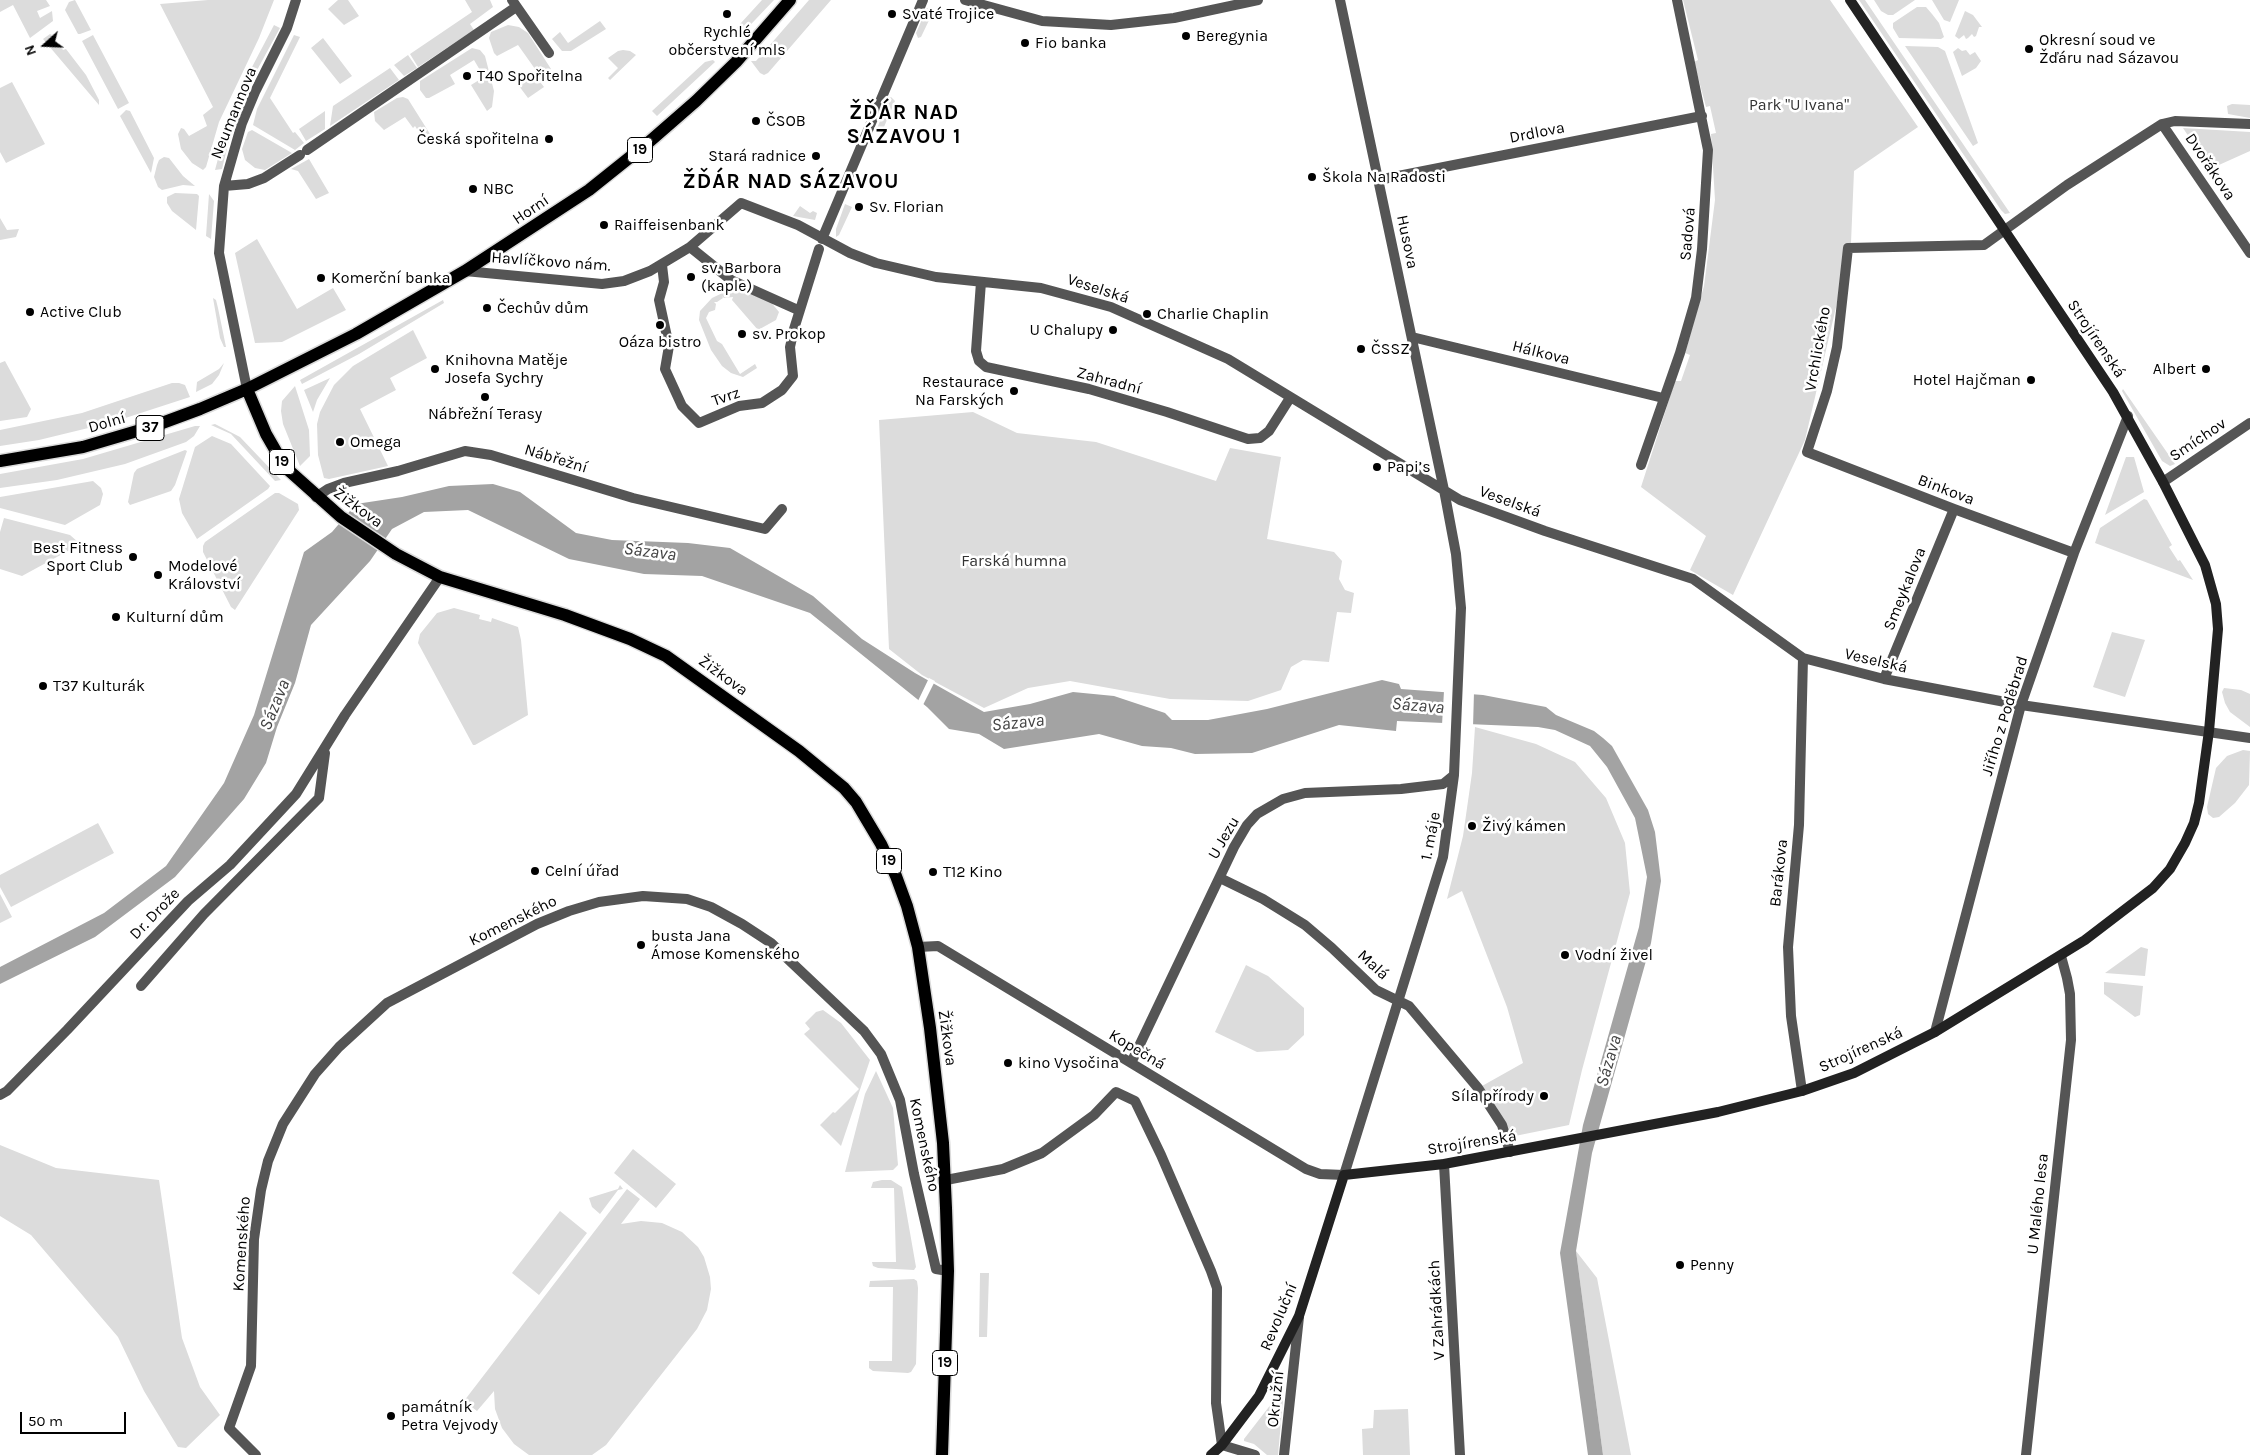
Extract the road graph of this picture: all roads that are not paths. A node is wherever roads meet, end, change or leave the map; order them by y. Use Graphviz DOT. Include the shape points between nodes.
graph roads {
  1 [pos="296,0"];
  2 [pos="790,0"];
  3 [pos="922,0"];
  4 [pos="965,0"];
  5 [pos="1258,0"];
  6 [pos="1340,0"];
  7 [pos="1677,0"];
  8 [pos="1850,0"];
  9 [pos="514,3"];
  10 [pos="549,53"];
  11 [pos="1702,116"];
  12 [pos="2162,124"];
  13 [pos="2250,124"];
  14 [pos="1378,180"];
  15 [pos="224,186"];
  16 [pos="2005,230"];
  17 [pos="821,244"];
  18 [pos="690,247"];
  19 [pos="2250,252"];
  20 [pos="662,264"];
  21 [pos="465,271"];
  22 [pos="981,282"];
  23 [pos="798,310"];
  24 [pos="1412,337"];
  25 [pos="247,389"];
  26 [pos="1290,398"];
  27 [pos="1663,398"];
  28 [pos="2128,416"];
  29 [pos="2250,423"];
  30 [pos="1807,452"];
  31 [pos="0,461"];
  32 [pos="1640,465"];
  33 [pos="2163,482"];
  34 [pos="1444,490"];
  35 [pos="316,497"];
  36 [pos="782,509"];
  37 [pos="1954,510"];
  38 [pos="2074,553"];
  39 [pos="440,577"];
  40 [pos="1803,658"];
  41 [pos="1884,680"];
  42 [pos="2021,704"];
  43 [pos="2209,731"];
  44 [pos="2250,738"];
  45 [pos="325,750"];
  46 [pos="1454,775"];
  47 [pos="1220,878"];
  48 [pos="918,947"];
  49 [pos="2060,956"];
  50 [pos="141,986"];
  51 [pos="1399,1001"];
  52 [pos="1935,1032"];
  53 [pos="1131,1063"];
  54 [pos="1802,1091"];
  55 [pos="0,1095"];
  56 [pos="1510,1152"];
  57 [pos="1444,1164"];
  58 [pos="1344,1175"];
  59 [pos="946,1180"];
  60 [pos="948,1270"];
  61 [pos="1299,1316"];
  62 [pos="1222,1445"];
  63 [pos="256,1455"];
  64 [pos="942,1455"];
  65 [pos="1211,1455"];
  66 [pos="1255,1455"];
  67 [pos="1284,1455"];
  68 [pos="1460,1455"];
  69 [pos="2026,1455"];
  1 -- 15 [label="street, Neumannova" via="287,28 242,123"];
  2 -- 21 [label="main road, Horní / 19" via="736,62 649,142 589,190"];
  3 -- 17 [label="street, Tvrz"];
  4 -- 5 [label="street" via="1042,21 1111,25 1174,18"];
  6 -- 14 [label="street, Husova"];
  7 -- 11 [label="street, Sadová"];
  8 -- 16 [label="street, Strojírenská"];
  9 -- 10 [label="street"];
  9 -- 15 [label="street" via="264,178 248,184"];
  11 -- 14 [label="street, Drdlova"];
  11 -- 27 [label="street, Sadová" via="1708,150 1707,182 1696,298"];
  12 -- 13 [label="street" via="2175,121"];
  12 -- 16 [label="street" via="2067,185"];
  12 -- 19 [label="street, Dvořákova"];
  14 -- 24 [label="street, Husova"];
  15 -- 25 [label="street, Neumannova" via="219,253"];
  16 -- 28 [label="street, Strojírenská"];
  16 -- 30 [label="street, Vrchlického" via="1984,245 1848,248 1837,347"];
  17 -- 18 [label="street, Veselská" via="798,225 741,203"];
  17 -- 22 [label="street, Veselská" via="876,263 936,277"];
  17 -- 23 [label="street, Tvrz"];
  18 -- 20 [label="street, Havlíčkovo nám."];
  18 -- 23 [label="street" via="732,280"];
  20 -- 21 [label="street, Havlíčkovo nám." via="624,281 602,284"];
  20 -- 23 [label="street, Tvrz" via="664,282 659,300 669,346 665,369 682,406 699,423 739,406 762,403 782,390 793,376 790,347"];
  21 -- 25 [label="main road, Horní / 19" via="356,334"];
  22 -- 26 [label="street, Veselská" via="1041,288 1111,307 1228,359"];
  22 -- 26 [label="street, Zahradní" via="976,351 979,361 986,367 1089,390 1248,439 1260,438 1269,431"];
  24 -- 27 [label="street, Hálkova"];
  24 -- 34 [label="street, Husova"];
  25 -- 31 [label="main road, Dolní / 37" via="129,434 83,447"];
  25 -- 35 [label="main road, Žižkova / 19" via="266,434 285,467"];
  26 -- 34 [label="street, Veselská"];
  27 -- 32 [label="street, Sadová"];
  28 -- 33 [label="street, Strojírenská"];
  28 -- 38 [label="street, Jiřího z Poděbrad"];
  29 -- 33 [label="street, Smíchov"];
  30 -- 37 [label="street, Binkova"];
  33 -- 43 [label="street, Strojírenská" via="2204,566 2216,604 2218,630"];
  34 -- 40 [label="street, Veselská" via="1460,500 1509,518 1693,579"];
  34 -- 46 [label="street, 1. máje" via="1456,554 1461,608"];
  35 -- 36 [label="street, Nábřežní" via="344,483 466,451 491,455 633,498 765,529"];
  35 -- 39 [label="main road, Žižkova / 19" via="396,554"];
  37 -- 38 [label="street, Binkova"];
  37 -- 41 [label="street, Smeykalova"];
  38 -- 42 [label="street, Jiřího z Poděbrad"];
  39 -- 45 [label="street, Dr. Drože" via="345,715"];
  39 -- 48 [label="main road, Žižkova / 19" via="565,615 666,656 799,751 844,788 867,820 896,876"];
  40 -- 41 [label="street, Veselská"];
  40 -- 54 [label="street, Barákova" via="1799,825 1788,947 1791,1016"];
  41 -- 42 [label="street, Veselská"];
  42 -- 43 [label="street, Veselská"];
  42 -- 52 [label="street, Jiřího z Poděbrad"];
  43 -- 44 [label="street"];
  43 -- 49 [label="street, Strojírenská" via="2194,823 2177,859 2154,888"];
  45 -- 50 [label="street, Dr. Drože" via="319,798 204,914"];
  45 -- 55 [label="street, Dr. Drože" via="296,794 230,865 188,901 67,1030"];
  46 -- 47 [label="street, U Jezu" via="1443,784 1305,793 1283,799 1257,814 1246,825"];
  46 -- 51 [label="street, 1. máje" via="1443,857"];
  47 -- 51 [label="street, Malá" via="1264,899 1305,925 1376,990"];
  47 -- 53 [label="street, U Jezu"];
  48 -- 53 [label="street, Kopečná" via="938,946"];
  48 -- 59 [label="main road, Žižkova / 19" via="935,1066"];
  49 -- 52 [label="street, Strojírenská"];
  49 -- 69 [label="street, U Malého lesa" via="2068,978 2071,1040"];
  51 -- 56 [label="street, Malá" via="1408,1006 1478,1088 1502,1125"];
  51 -- 58 [label="street, 1. máje"];
  52 -- 54 [label="street, Strojírenská" via="1854,1073"];
  53 -- 58 [label="street, Kopečná" via="1306,1169 1320,1174"];
  54 -- 56 [label="street, Strojírenská" via="1718,1112"];
  56 -- 57 [label="street, Strojírenská"];
  57 -- 58 [label="street, Strojírenská"];
  57 -- 68 [label="street, V Zahrádkách"];
  58 -- 61 [label="street, Revoluční"];
  59 -- 60 [label="main road, Žižkova / 19"];
  59 -- 62 [label="street" via="1003,1169 1042,1153 1094,1115 1116,1092 1135,1101 1217,1288 1216,1403"];
  60 -- 63 [label="street, Komenského" via="936,1269 900,1100 881,1054 864,1030 771,943 711,907 687,899 643,896 599,902 537,924 386,1003 315,1074 282,1124 268,1161 254,1240 251,1366 229,1428"];
  60 -- 64 [label="main road, 19"];
  61 -- 62 [label="street, Revoluční" via="1259,1396"];
  61 -- 67 [label="street, Okružní"];
  62 -- 65 [label="street, Revoluční"];
  62 -- 66 [label="street"];
}
